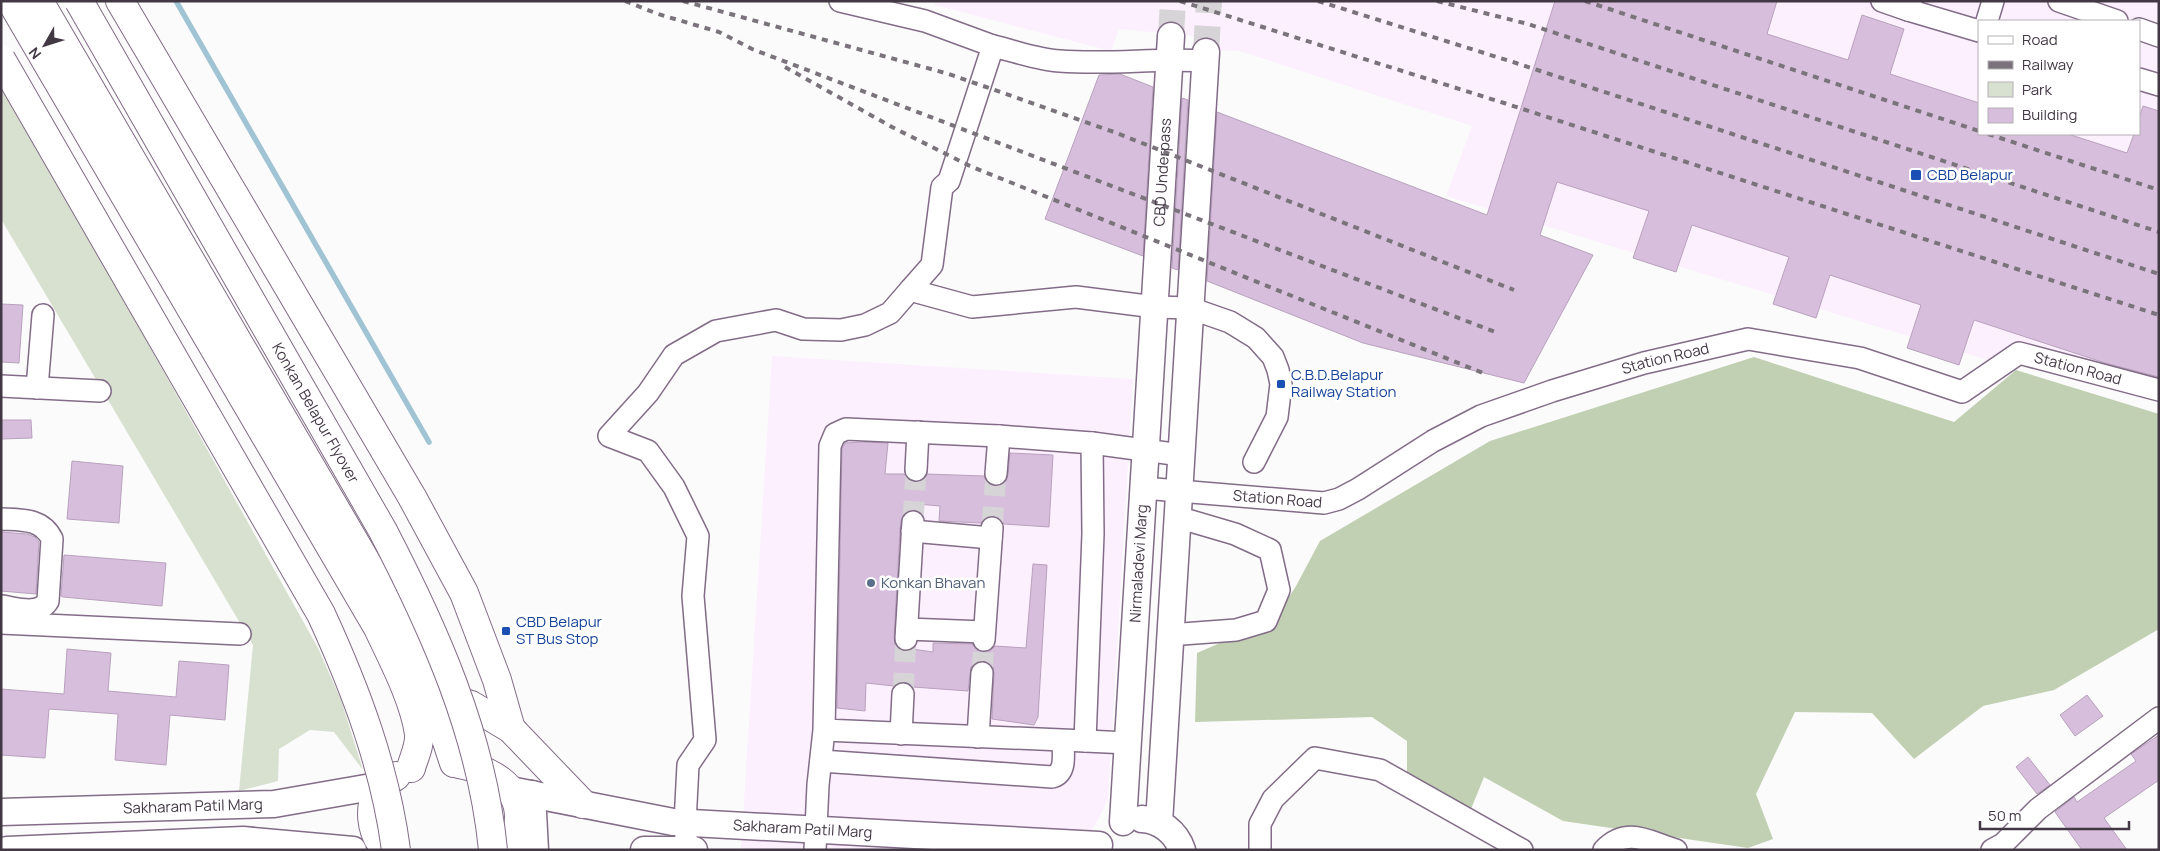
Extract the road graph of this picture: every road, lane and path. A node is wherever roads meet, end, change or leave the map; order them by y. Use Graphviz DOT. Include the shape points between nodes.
graph roads {
  1 [pos="11,1"];
  2 [pos="39,1"];
  3 [pos="79,1"];
  4 [pos="120,1"];
  5 [pos="840,1"];
  6 [pos="1882,1"];
  7 [pos="1993,1"];
  8 [pos="2059,1"];
  9 [pos="1910,5"];
  10 [pos="1986,20"];
  11 [pos="2114,20"];
  12 [pos="2140,29"];
  13 [pos="1978,31"];
  14 [pos="2159,36"];
  15 [pos="993,46"];
  16 [pos="1170,48"];
  17 [pos="1206,56"];
  18 [pos="1,59"];
  19 [pos="2140,79"];
  20 [pos="2159,85"];
  21 [pos="910,290"];
  22 [pos="1155,307"];
  23 [pos="1190,308"];
  24 [pos="42,315"];
  25 [pos="1,386"];
  26 [pos="37,388"];
  27 [pos="2159,390"];
  28 [pos="100,392"];
  29 [pos="918,432"];
  30 [pos="999,436"];
  31 [pos="1092,443"];
  32 [pos="1146,449"];
  33 [pos="1181,455"];
  34 [pos="1254,462"];
  35 [pos="916,470"];
  36 [pos="996,474"];
  37 [pos="1143,488"];
  38 [pos="1179,490"];
  39 [pos="1177,517"];
  40 [pos="1,519"];
  41 [pos="1,606"];
  42 [pos="1,623"];
  43 [pos="240,634"];
  44 [pos="1169,635"];
  45 [pos="984,636"];
  46 [pos="982,673"];
  47 [pos="431,693"];
  48 [pos="903,694"];
  49 [pos="2159,718"];
  50 [pos="511,729"];
  51 [pos="824,730"];
  52 [pos="901,734"];
  53 [pos="978,737"];
  54 [pos="1063,741"];
  55 [pos="1085,741"];
  56 [pos="1128,743"];
  57 [pos="821,761"];
  58 [pos="454,763"];
  59 [pos="412,768"];
  60 [pos="383,785"];
  61 [pos="521,792"];
  62 [pos="274,804"];
  63 [pos="583,804"];
  64 [pos="1,812"];
  65 [pos="1123,822"];
  66 [pos="684,823"];
  67 [pos="1159,823"];
  68 [pos="815,840"];
  69 [pos="276,842"];
  70 [pos="125,847"];
  71 [pos="1098,847"];
  72 [pos="2000,848"];
  73 [pos="7,850"];
  74 [pos="353,850"];
  75 [pos="387,850"];
  76 [pos="396,850"];
  77 [pos="493,850"];
  78 [pos="507,850"];
  79 [pos="535,850"];
  80 [pos="644,850"];
  81 [pos="687,850"];
  82 [pos="694,850"];
  83 [pos="1182,850"];
  84 [pos="1260,850"];
  85 [pos="1522,850"];
  86 [pos="1604,850"];
  87 [pos="1676,850"];
  1 -- 59 [label="highway" via="378,628 417,726 418,745"];
  2 -- 47 [label="highway" via="399,618"];
  3 -- 77 [label="highway, Konkan Belapur Flyover, bridge" via="406,575 461,705 485,796"];
  4 -- 50 [label="highway" via="412,497 464,593 497,680"];
  5 -- 15 [label="street" via="925,21"];
  6 -- 9 [label="street"];
  7 -- 10 [label="street"];
  8 -- 11 [label="street"];
  9 -- 13 [label="street"];
  12 -- 14 [label="street"];
  15 -- 16 [label="street" via="1059,61 1129,61"];
  15 -- 21 [label="street" via="949,181 942,187 932,265"];
  16 -- 17 [label="street"];
  16 -- 22 [label="main road, CBD Underpass"];
  17 -- 23 [label="main road"];
  18 -- 76 [label="highway, bridge" via="321,614 359,701 385,792"];
  19 -- 20 [label="street"];
  21 -- 22 [label="street" via="972,307 1076,297"];
  21 -- 66 [label="street" via="890,313 865,325 840,330 803,329 776,320 716,331 674,355 648,393 609,436 648,451 674,487 698,536 693,596 705,740 688,765"];
  22 -- 23 [label="street"];
  22 -- 32 [label="main road, Nirmaladevi Marg"];
  23 -- 33 [label="main road"];
  23 -- 34 [label="street" via="1230,322 1256,338 1273,356 1280,384 1277,418"];
  24 -- 26 [label="street"];
  25 -- 26 [label="street"];
  26 -- 28 [label="street"];
  27 -- 38 [label="street, Station Road" via="2019,353 1962,392 1860,358 1748,340 1644,363 1481,416 1433,441 1358,489 1324,503"];
  29 -- 30 [label="street"];
  29 -- 35 [label="street"];
  29 -- 51 [label="street" via="846,429 835,434 830,446"];
  30 -- 31 [label="street"];
  30 -- 36 [label="street"];
  31 -- 32 [label="street"];
  31 -- 55 [label="street" via="1094,534"];
  32 -- 33 [label="street"];
  32 -- 37 [label="main road, Nirmaladevi Marg"];
  33 -- 38 [label="main road"];
  37 -- 38 [label="street"];
  37 -- 56 [label="main road, Nirmaladevi Marg"];
  38 -- 39 [label="main road"];
  39 -- 44 [label="main road"];
  39 -- 44 [label="street" via="1235,534 1270,550 1279,590 1266,621 1236,630"];
  40 -- 41 [label="street" via="31,521 48,530 52,539 45,606 34,610"];
  42 -- 43 [label="street"];
  44 -- 67 [label="main road"];
  45 -- 45 [label="street" via="992,533 913,526 906,634"];
  46 -- 53 [label="street"];
  47 -- 50 [label="highway" via="471,705"];
  47 -- 58 [label="highway"];
  48 -- 52 [label="street"];
  49 -- 72 [label="street" via="2038,809"];
  50 -- 63 [label="highway"];
  51 -- 52 [label="street"];
  51 -- 57 [label="street"];
  52 -- 53 [label="street"];
  53 -- 54 [label="street"];
  54 -- 55 [label="street"];
  54 -- 57 [label="street" via="1062,770 1052,776"];
  55 -- 56 [label="street"];
  56 -- 65 [label="main road, Nirmaladevi Marg"];
  57 -- 68 [label="street"];
  58 -- 59 [label="highway"];
  58 -- 61 [label="highway" via="476,768"];
  59 -- 60 [label="highway"];
  60 -- 62 [label="main road, Sakharam Patil Marg"];
  60 -- 75 [label="highway" via="373,805 372,815 377,837"];
  61 -- 63 [label="main road, Sakharam Patil Marg"];
  61 -- 78 [label="highway" via="519,824"];
  61 -- 79 [label="main road"];
  62 -- 64 [label="main road, Sakharam Patil Marg"];
  62 -- 69 [label="main road"];
  63 -- 66 [label="main road, Sakharam Patil Marg"];
  65 -- 67 [label="main road" via="1147,819"];
  65 -- 71 [label="main road" via="1105,835"];
  66 -- 68 [label="main road, Sakharam Patil Marg"];
  66 -- 81 [label="street"];
  67 -- 83 [label="main road" via="1174,835"];
  68 -- 71 [label="main road, Sakharam Patil Marg"];
  69 -- 70 [label="main road" via="243,840"];
  69 -- 74 [label="main road"];
  70 -- 73 [label="main road"];
  80 -- 81 [label="main road"];
  81 -- 82 [label="main road"];
  84 -- 85 [label="street" via="1260,824 1273,798 1315,758 1380,770"];
  86 -- 87 [label="street" via="1627,836"];
}
